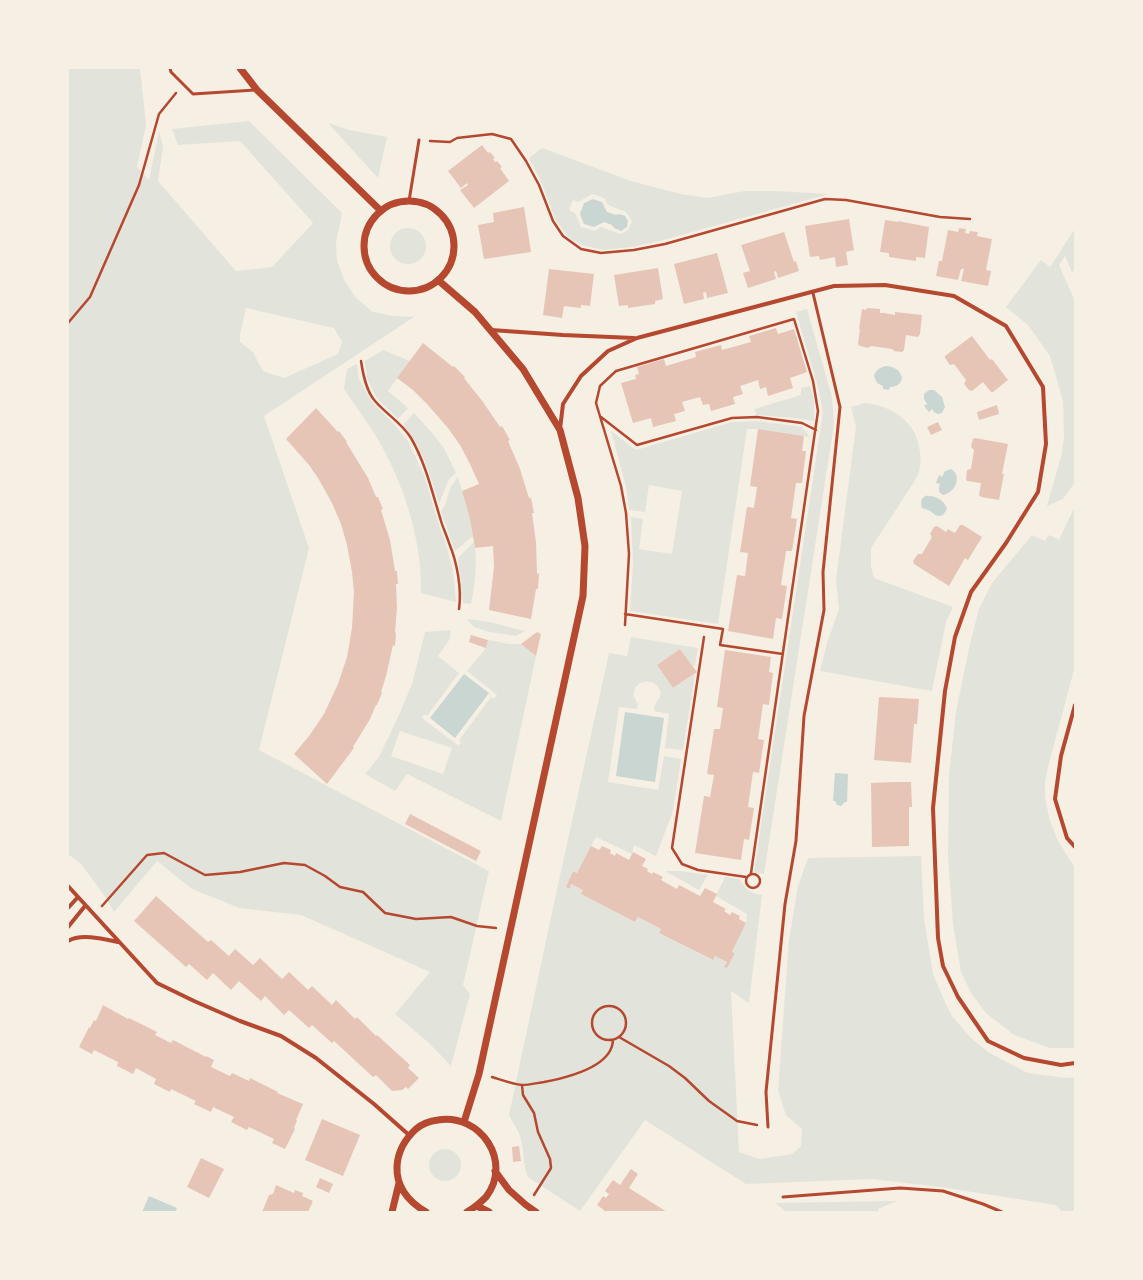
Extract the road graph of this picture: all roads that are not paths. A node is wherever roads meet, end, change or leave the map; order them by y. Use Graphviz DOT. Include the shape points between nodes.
graph roads {
  1 [pos="170,68"];
  2 [pos="240,68"];
  3 [pos="257,90"];
  4 [pos="419,140"];
  5 [pos="409,201"];
  6 [pos="380,210"];
  7 [pos="438,280"];
  8 [pos="813,292"];
  9 [pos="491,330"];
  10 [pos="637,338"];
  11 [pos="560,430"];
  12 [pos="1075,705"];
  13 [pos="1075,847"];
  14 [pos="68,886"];
  15 [pos="78,897"];
  16 [pos="85,906"];
  17 [pos="68,908"];
  18 [pos="68,927"];
  19 [pos="68,941"];
  20 [pos="119,943"];
  21 [pos="1075,1063"];
  22 [pos="464,1122"];
  23 [pos="768,1127"];
  24 [pos="409,1135"];
  25 [pos="496,1171"];
  26 [pos="399,1183"];
  27 [pos="783,1197"];
  28 [pos="477,1206"];
  29 [pos="392,1212"];
  30 [pos="426,1212"];
  31 [pos="467,1212"];
  32 [pos="489,1212"];
  33 [pos="536,1212"];
  34 [pos="1002,1212"];
  1 -- 3 [label="lane" via="193,94"];
  2 -- 3 [label="street"];
  3 -- 6 [label="street"];
  4 -- 5 [label="lane"];
  5 -- 6 [label="street" via="392,204"];
  5 -- 7 [label="street" via="420,202 434,208 445,219 452,232 454,248 451,263"];
  6 -- 7 [label="street" via="365,232 363,246 365,260 372,273 382,283 409,292 423,289"];
  7 -- 9 [label="street" via="475,312"];
  8 -- 10 [label="street"];
  8 -- 21 [label="street" via="834,286 885,285 954,296 1006,326 1043,387 1046,444 1038,492 971,592 955,637 946,691 933,808 938,938 943,966 958,997 988,1041 1024,1058 1061,1065"];
  8 -- 23 [label="lane" via="840,407 823,572 824,610 804,716 796,841 784,911 766,1092"];
  9 -- 10 [label="street"];
  9 -- 11 [label="street" via="523,369"];
  10 -- 11 [label="street" via="608,351 581,376 563,404"];
  11 -- 22 [label="street" via="578,498 585,546 583,596 479,1074"];
  12 -- 13 [label="street" via="1061,756 1055,799 1067,838"];
  14 -- 15 [label="street"];
  15 -- 16 [label="street"];
  15 -- 17 [label="street"];
  16 -- 18 [label="street"];
  16 -- 20 [label="street"];
  19 -- 20 [label="street" via="92,937"];
  20 -- 24 [label="street" via="157,983 240,1021 281,1036 316,1058"];
  22 -- 24 [label="street" via="433,1120"];
  22 -- 25 [label="street" via="481,1133 490,1144"];
  24 -- 26 [label="street" via="401,1147 398,1159"];
  25 -- 28 [label="street" via="486,1196"];
  25 -- 33 [label="street" via="509,1190"];
  26 -- 29 [label="street"];
  26 -- 30 [label="street" via="406,1196"];
  27 -- 34 [label="lane" via="900,1188 943,1191"];
  28 -- 31 [label="street"];
  28 -- 32 [label="street"];
}
